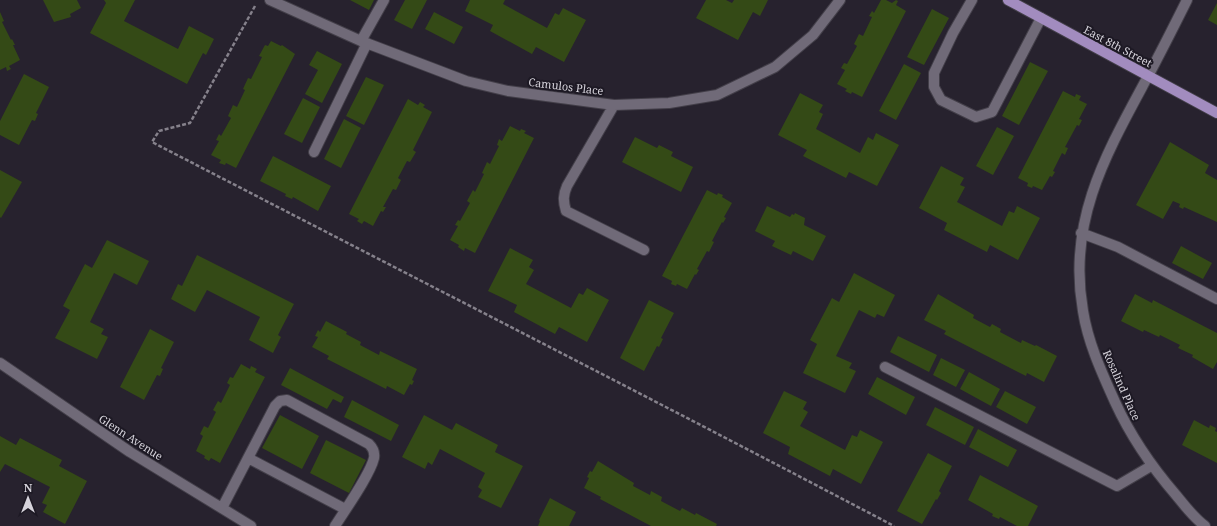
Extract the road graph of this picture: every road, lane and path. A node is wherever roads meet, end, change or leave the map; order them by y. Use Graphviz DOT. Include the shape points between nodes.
graph roads {
  1 [pos="258,0"];
  2 [pos="270,0"];
  3 [pos="384,0"];
  4 [pos="840,0"];
  5 [pos="972,0"];
  6 [pos="1008,0"];
  7 [pos="1187,0"];
  8 [pos="1041,18"];
  9 [pos="364,42"];
  10 [pos="1148,76"];
  11 [pos="614,105"];
  12 [pos="1217,113"];
  13 [pos="314,152"];
  14 [pos="1082,233"];
  15 [pos="644,250"];
  16 [pos="1217,299"];
  17 [pos="0,363"];
  18 [pos="885,367"];
  19 [pos="248,458"];
  20 [pos="1151,466"];
  21 [pos="222,508"];
  22 [pos="345,509"];
  23 [pos="251,526"];
  24 [pos="335,526"];
  25 [pos="894,526"];
  26 [pos="1205,526"];
  1 -- 25 [label="path" via="190,123 159,131 152,142"];
  2 -- 9 [label="street, Camulos Place"];
  3 -- 9 [label="street"];
  4 -- 11 [label="street, Camulos Place" via="813,35 775,67 717,95 669,103"];
  5 -- 8 [label="street" via="934,73 934,87 941,100 976,117 992,112"];
  6 -- 8 [label="main road, East 8th Street"];
  7 -- 10 [label="street, Rosalind Place"];
  8 -- 10 [label="main road, East 8th Street"];
  9 -- 11 [label="street, Camulos Place" via="466,81 508,91"];
  9 -- 13 [label="street"];
  10 -- 12 [label="main road, East 8th Street"];
  10 -- 14 [label="street, Rosalind Place" via="1096,177"];
  11 -- 15 [label="street" via="567,186 563,194 563,203 566,211"];
  14 -- 16 [label="street" via="1118,247"];
  14 -- 20 [label="street, Rosalind Place" via="1079,267 1083,311 1096,361 1123,419"];
  17 -- 21 [label="street, Glenn Avenue" via="130,452"];
  18 -- 20 [label="street" via="1117,486"];
  19 -- 21 [label="street"];
  19 -- 22 [label="street"];
  19 -- 22 [label="street" via="275,406 280,401 287,400 374,449 374,458 368,472"];
  20 -- 26 [label="street, Rosalind Place" via="1195,518"];
  21 -- 23 [label="street, Glenn Avenue"];
  22 -- 24 [label="street"];
}
